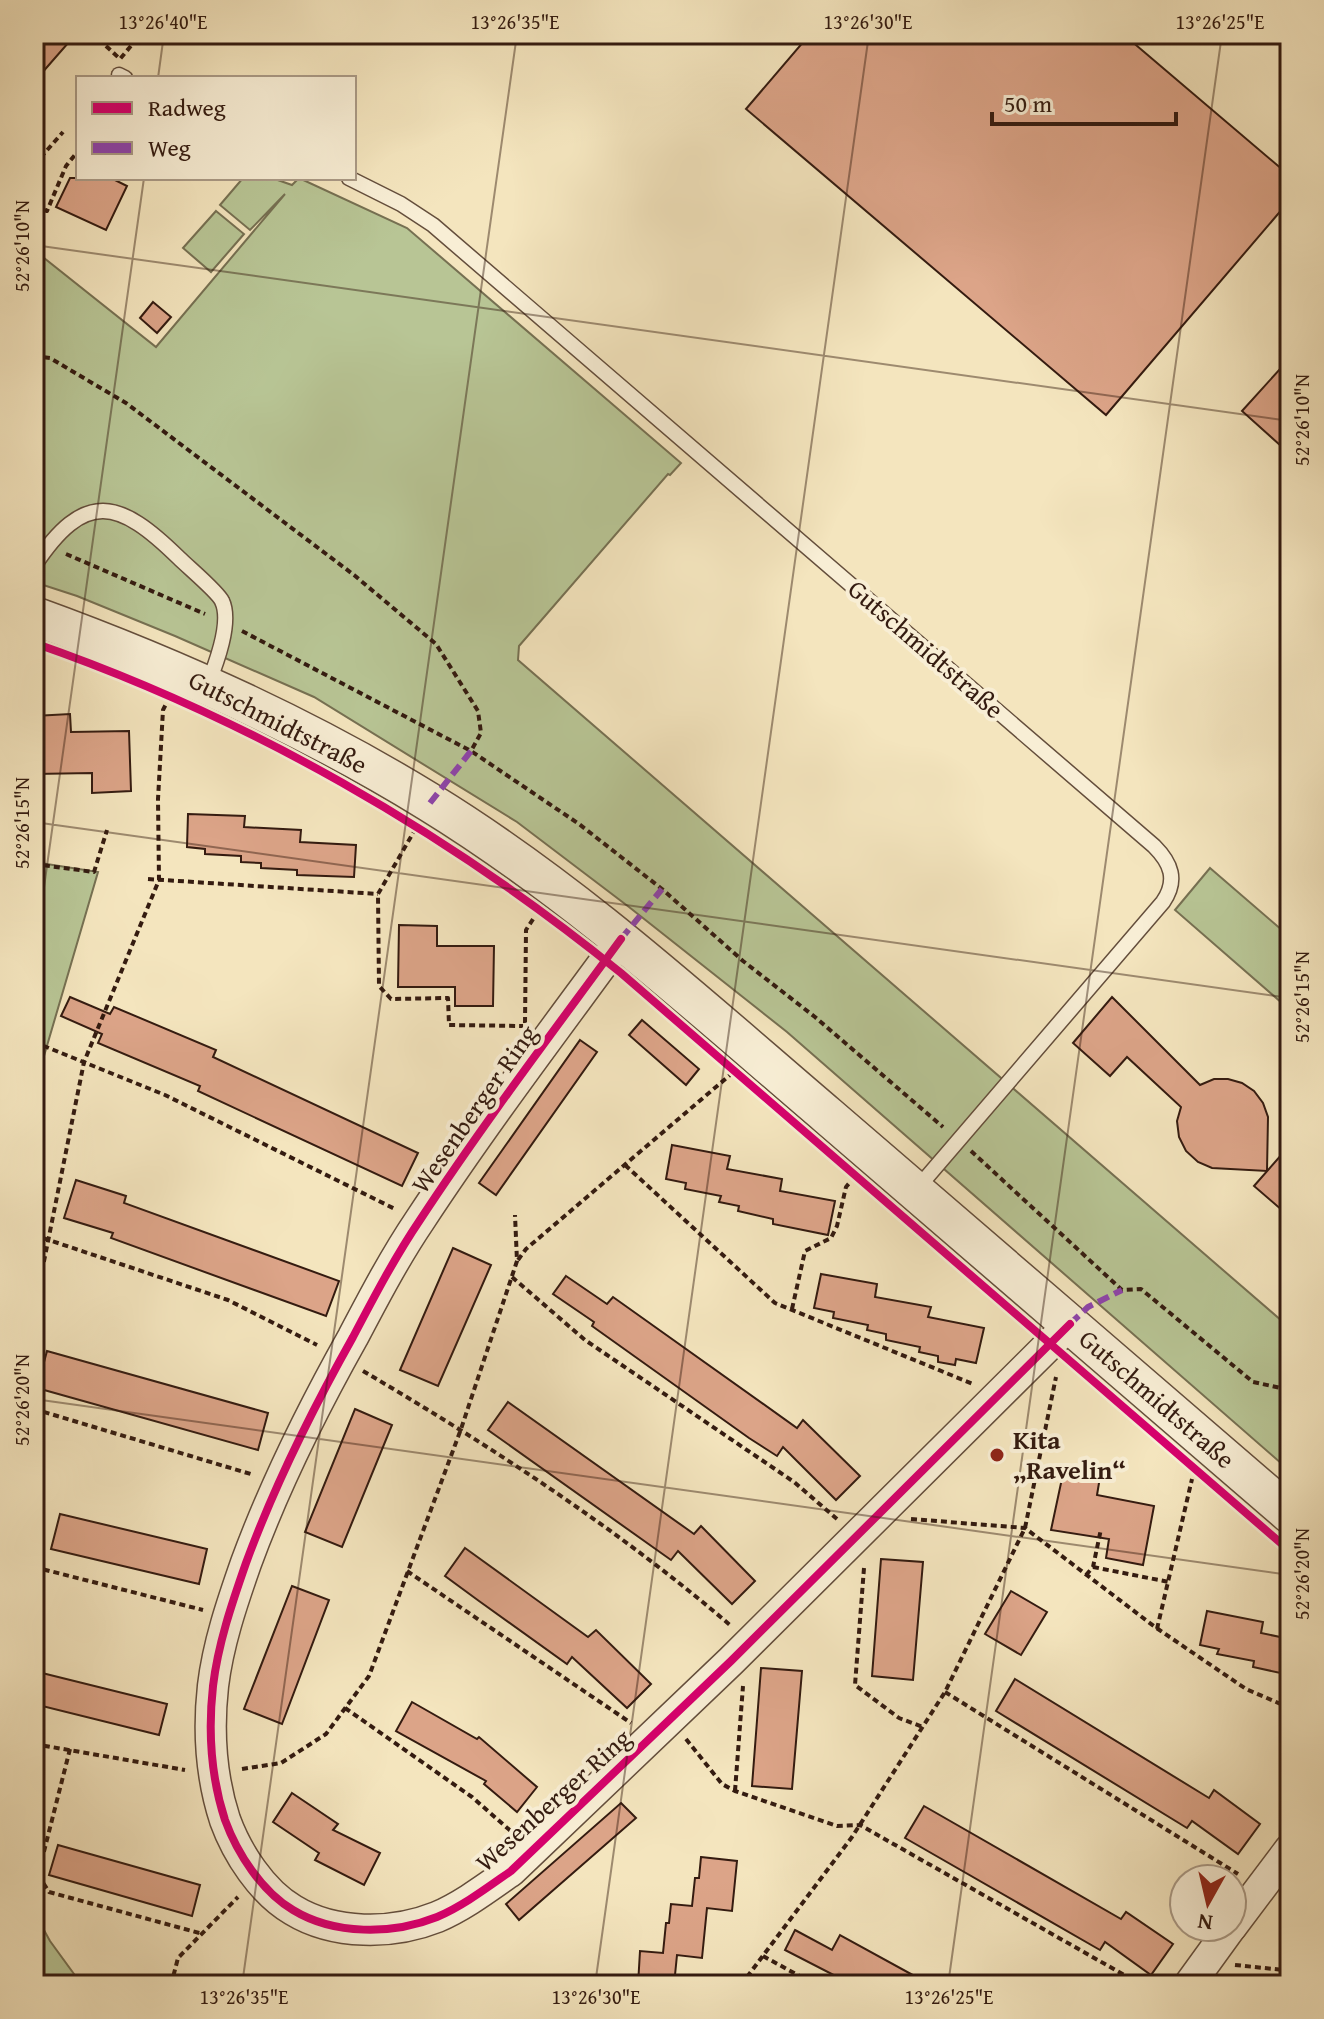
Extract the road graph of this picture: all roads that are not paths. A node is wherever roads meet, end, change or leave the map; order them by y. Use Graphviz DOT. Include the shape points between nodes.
graph roads {
  1 [pos="353,180"];
  2 [pos="34,566"];
  3 [pos="34,616"];
  4 [pos="208,684"];
  5 [pos="621,939"];
  6 [pos="915,1191"];
  7 [pos="1070,1324"];
  8 [pos="1290,1514"];
  9 [pos="1290,1849"];
  10 [pos="1248,1904"];
  11 [pos="1220,1943"];
  12 [pos="1197,1974"];
  1 -- 6 [label="lane, Gutschmidtstraße" via="433,225 1167,861 1172,878 1167,898"];
  2 -- 4 [label="lane" via="47,546 86,513 131,517 222,600 225,623"];
  3 -- 4 [label="street, Gutschmidtstraße"];
  4 -- 5 [label="street, Gutschmidtstraße" via="325,741 430,803 520,862"];
  5 -- 6 [label="street, Gutschmidtstraße"];
  5 -- 7 [label="street, Wesenberger Ring" via="419,1221 341,1358 251,1550 213,1686 214,1774 231,1835 257,1877 291,1909 344,1928 405,1926 437,1917 511,1871"];
  6 -- 7 [label="street, Gutschmidtstraße"];
  7 -- 8 [label="street, Gutschmidtstraße"];
  9 -- 10 [label="street"];
  11 -- 12 [label="street"];
}
